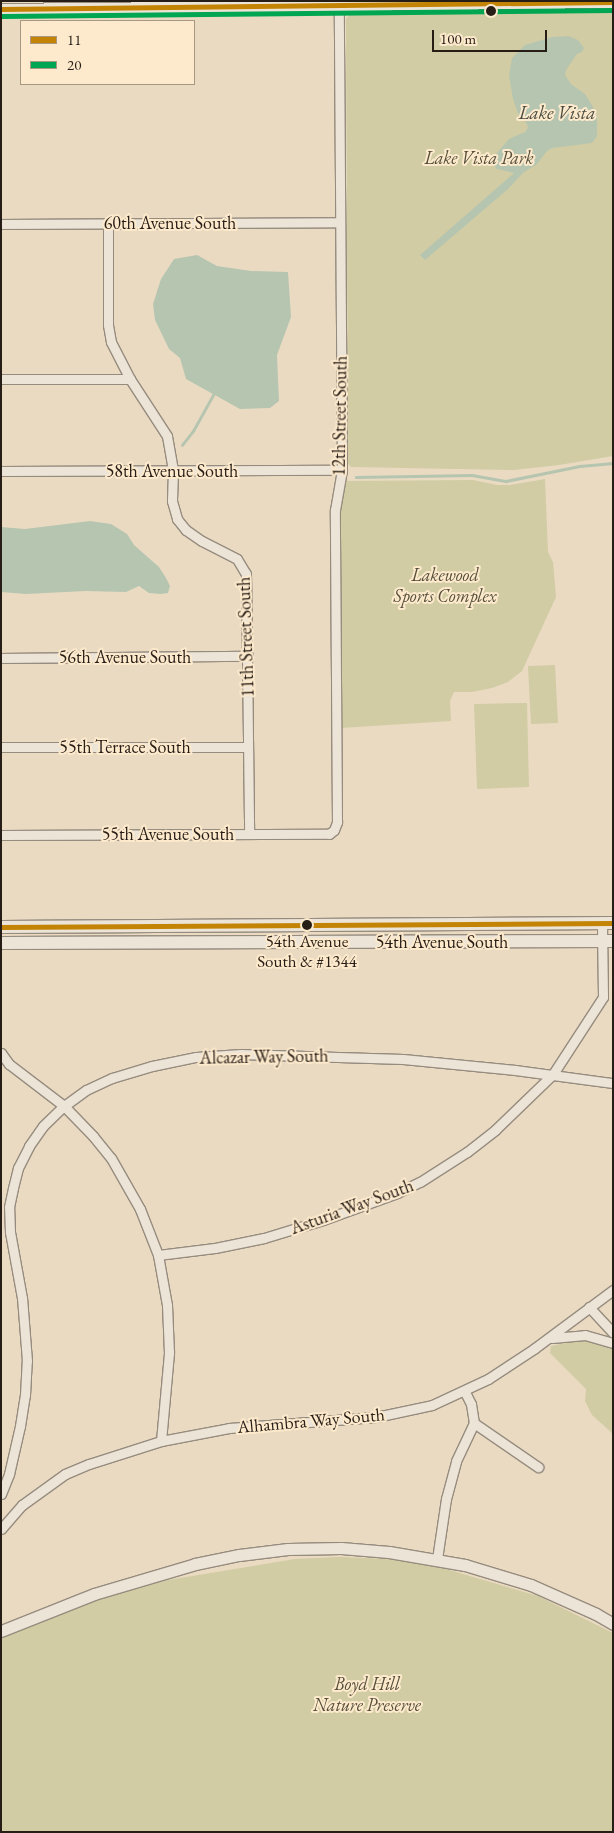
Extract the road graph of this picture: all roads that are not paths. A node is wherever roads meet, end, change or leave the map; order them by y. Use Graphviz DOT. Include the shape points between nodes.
graph roads {
  1 [pos="613,2"];
  2 [pos="339,3"];
  3 [pos="435,3"];
  4 [pos="1,9"];
  5 [pos="340,222"];
  6 [pos="1,224"];
  7 [pos="108,224"];
  8 [pos="130,378"];
  9 [pos="1,379"];
  10 [pos="342,470"];
  11 [pos="1,471"];
  12 [pos="172,471"];
  13 [pos="248,656"];
  14 [pos="1,658"];
  15 [pos="1,747"];
  16 [pos="248,747"];
  17 [pos="334,830"];
  18 [pos="249,833"];
  19 [pos="1,835"];
  20 [pos="607,923"];
  21 [pos="340,924"];
  22 [pos="1,927"];
  23 [pos="340,942"];
  24 [pos="608,942"];
  25 [pos="1,943"];
  26 [pos="1,1053"];
  27 [pos="553,1074"];
  28 [pos="613,1083"];
  29 [pos="64,1106"];
  30 [pos="158,1255"];
  31 [pos="613,1290"];
  32 [pos="589,1307"];
  33 [pos="613,1333"];
  34 [pos="547,1339"];
  35 [pos="613,1343"];
  36 [pos="465,1392"];
  37 [pos="474,1422"];
  38 [pos="161,1440"];
  39 [pos="538,1467"];
  40 [pos="1,1494"];
  41 [pos="1,1529"];
  42 [pos="437,1559"];
  43 [pos="613,1624"];
  44 [pos="1,1631"];
  1 -- 3 [label="street"];
  2 -- 3 [label="street"];
  2 -- 4 [label="street"];
  2 -- 5 [label="street, 12th Street South"];
  5 -- 7 [label="street, 60th Avenue South"];
  5 -- 10 [label="street, 12th Street South"];
  6 -- 7 [label="street, 60th Avenue South"];
  7 -- 8 [label="street, 11th Street South" via="108,325 116,355"];
  8 -- 9 [label="street"];
  8 -- 12 [label="street, 11th Street South" via="167,436"];
  10 -- 12 [label="street, 58th Avenue South"];
  10 -- 17 [label="street, 12th Street South" via="335,510 337,822"];
  11 -- 12 [label="street, 58th Avenue South"];
  12 -- 13 [label="street, 11th Street South" via="172,501 177,519 202,541 237,560 246,574"];
  13 -- 14 [label="street, 56th Avenue South"];
  13 -- 16 [label="street, 11th Street South"];
  15 -- 16 [label="street, 55th Terrace South"];
  16 -- 18 [label="street, 11th Street South"];
  17 -- 18 [label="street, 55th Avenue South" via="329,834"];
  18 -- 19 [label="street, 55th Avenue South"];
  20 -- 21 [label="main road, 54th Avenue South"];
  20 -- 24 [label="street, Asturia Way South"];
  21 -- 22 [label="main road, 54th Avenue South"];
  21 -- 23 [label="street"];
  23 -- 24 [label="main road, 54th Avenue South"];
  23 -- 25 [label="main road, 54th Avenue South"];
  24 -- 27 [label="street, Asturia Way South" via="603,997"];
  26 -- 29 [label="street" via="9,1064"];
  27 -- 28 [label="street, Alcazar Way South"];
  27 -- 29 [label="street, Alcazar Way South" via="402,1059 241,1054 196,1057 152,1066 112,1078 86,1090"];
  27 -- 30 [label="street, Asturia Way South" via="468,1152 396,1193 264,1238"];
  29 -- 30 [label="street" via="111,1158 140,1209"];
  29 -- 40 [label="street, Alcazar Way South" via="28,1146 12,1188 10,1232 22,1298 27,1361 20,1426"];
  30 -- 38 [label="street" via="169,1328"];
  31 -- 32 [label="street, Alhambra Way South"];
  32 -- 33 [label="street"];
  32 -- 34 [label="street, Alhambra Way South"];
  34 -- 35 [label="street" via="560,1335 585,1335"];
  34 -- 36 [label="street, Alhambra Way South"];
  36 -- 37 [label="street"];
  36 -- 38 [label="street, Alhambra Way South" via="432,1405 376,1418 246,1426"];
  37 -- 39 [label="street"];
  37 -- 42 [label="street" via="456,1461 446,1499"];
  38 -- 41 [label="street, Alhambra Way South" via="65,1474 22,1506"];
  42 -- 43 [label="street" via="531,1586"];
  42 -- 44 [label="street" via="341,1548 288,1549 239,1555 130,1582 46,1611"];
}
